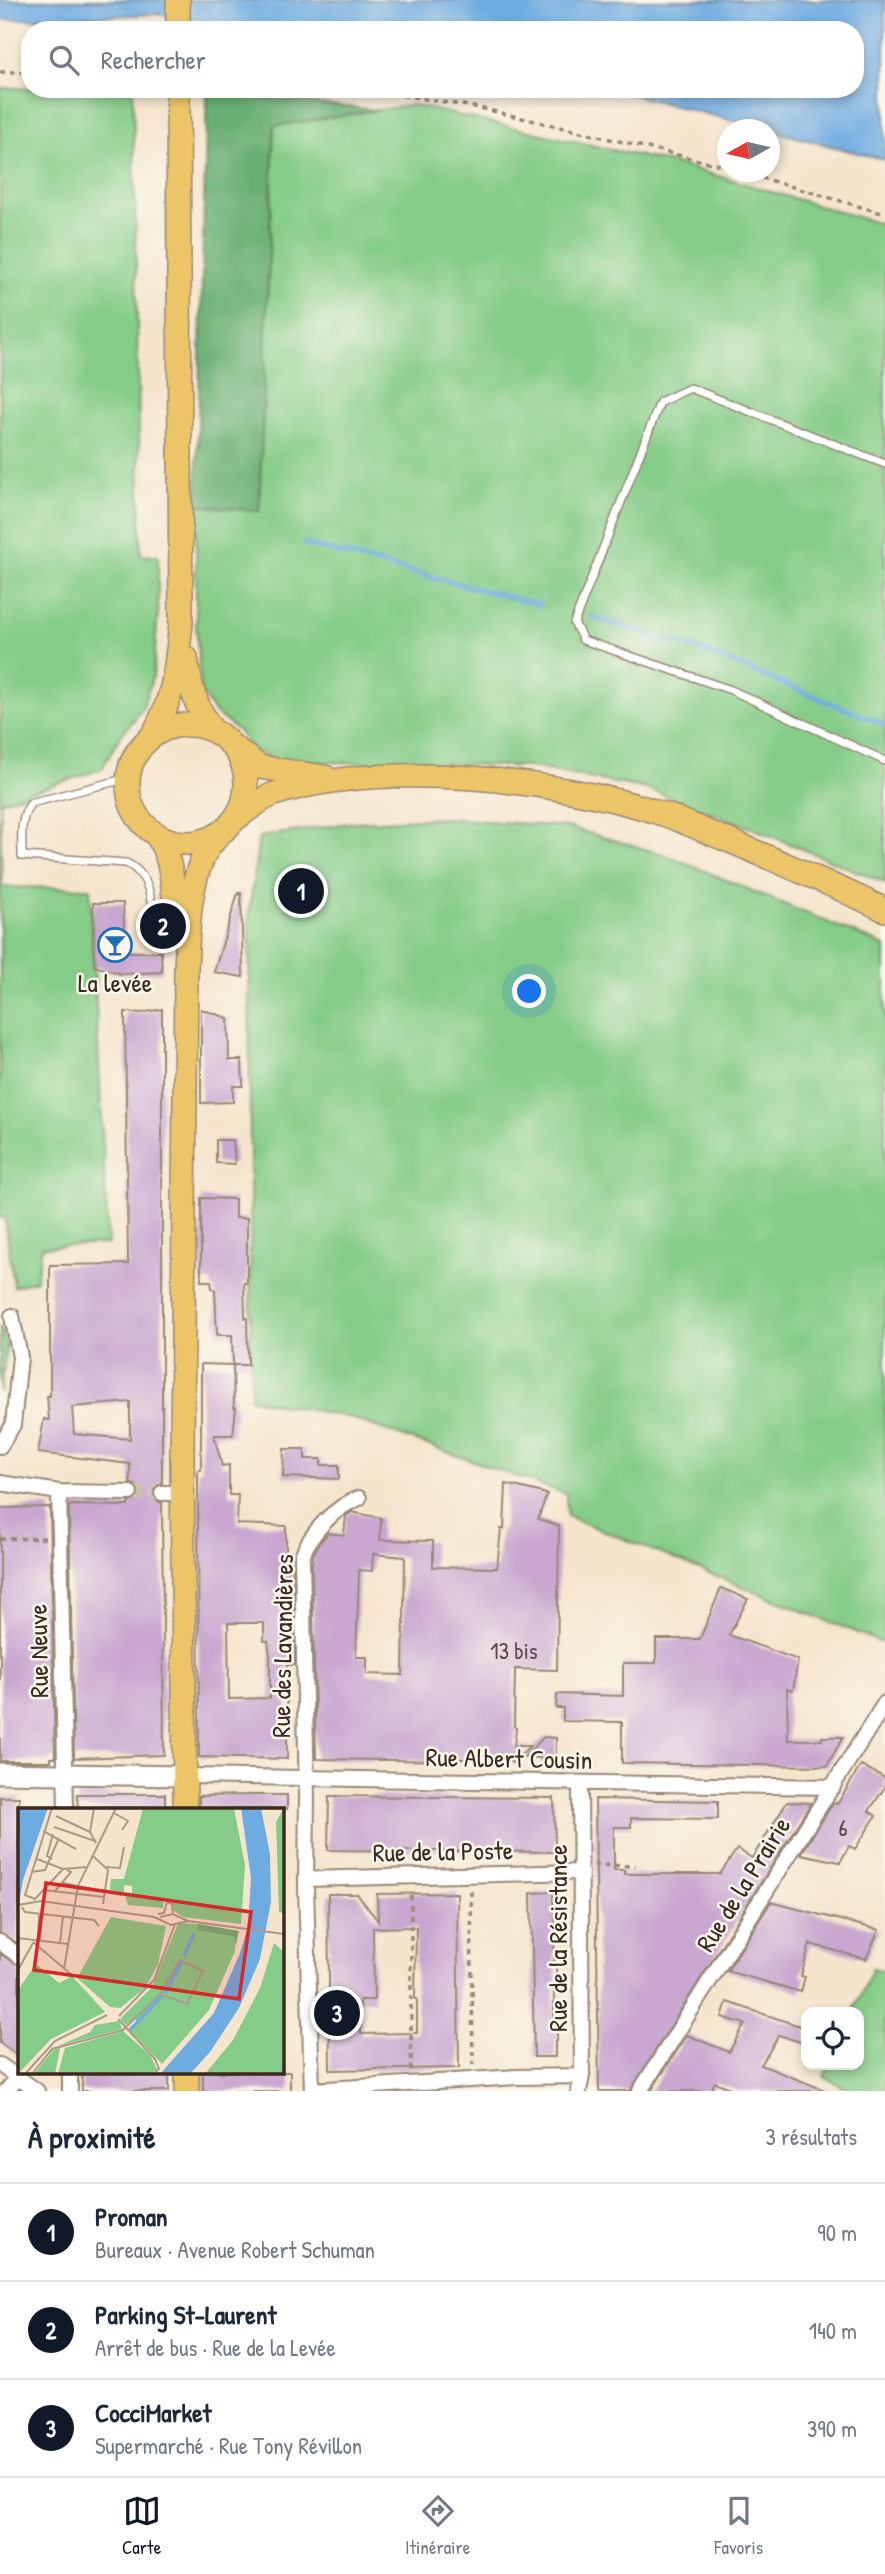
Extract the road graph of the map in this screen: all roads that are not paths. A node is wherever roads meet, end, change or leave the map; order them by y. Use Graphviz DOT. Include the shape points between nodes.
graph roads {
  1 [pos="178,0"];
  2 [pos="178,21"];
  3 [pos="178,98"];
  4 [pos="885,464"];
  5 [pos="181,623"];
  6 [pos="212,730"];
  7 [pos="153,736"];
  8 [pos="233,747"];
  9 [pos="885,761"];
  10 [pos="128,778"];
  11 [pos="345,779"];
  12 [pos="227,827"];
  13 [pos="156,834"];
  14 [pos="885,909"];
  15 [pos="154,933"];
  16 [pos="186,968"];
  17 [pos="12,1316"];
  18 [pos="0,1446"];
  19 [pos="0,1483"];
  20 [pos="59,1492"];
  21 [pos="130,1493"];
  22 [pos="359,1498"];
  23 [pos="885,1703"];
  24 [pos="0,1773"];
  25 [pos="66,1774"];
  26 [pos="184,1776"];
  27 [pos="305,1778"];
  28 [pos="580,1784"];
  29 [pos="833,1787"];
  30 [pos="66,1808"];
  31 [pos="185,1808"];
  32 [pos="581,1868"];
  33 [pos="306,1879"];
  34 [pos="0,1942"];
  35 [pos="18,1955"];
  36 [pos="0,2065"];
  37 [pos="582,2076"];
  38 [pos="18,2078"];
  39 [pos="6,2091"];
  40 [pos="37,2091"];
  41 [pos="312,2091"];
  42 [pos="579,2091"];
  43 [pos="640,2091"];
  1 -- 2 [label="main road"];
  3 -- 5 [label="main road"];
  4 -- 9 [label="lane" via="690,388 660,402 574,624 583,640 730,690"];
  5 -- 6 [label="main road" via="190,690"];
  5 -- 7 [label="main road" via="174,686"];
  6 -- 7 [label="main road" via="185,724"];
  6 -- 8 [label="main road"];
  7 -- 10 [label="main road" via="132,762"];
  8 -- 11 [label="main road" via="260,767"];
  8 -- 12 [label="main road" via="241,758 246,785 243,803"];
  10 -- 13 [label="main road" via="134,810"];
  10 -- 15 [label="lane" via="32,803 22,821 22,856 126,863 137,868 150,892"];
  11 -- 12 [label="main road" via="274,794"];
  11 -- 14 [label="main road" via="466,776 612,799 666,815"];
  12 -- 13 [label="main road" via="205,840 188,843"];
  12 -- 16 [label="main road" via="203,855 190,910"];
  13 -- 16 [label="main road" via="173,874"];
  16 -- 26 [label="main road" via="172,1493"];
  17 -- 18 [label="street" via="20,1357 13,1425"];
  19 -- 20 [label="street"];
  20 -- 21 [label="street"];
  20 -- 25 [label="street, Rue Neuve"];
  22 -- 27 [label="street, Rue des Lavandières" via="348,1502 316,1531 302,1556"];
  23 -- 29 [label="street, Rue de la Prairie"];
  24 -- 25 [label="street"];
  25 -- 26 [label="street"];
  25 -- 30 [label="street, Rue Neuve"];
  26 -- 27 [label="street, Rue Albert Cousin"];
  26 -- 31 [label="main road"];
  27 -- 28 [label="street, Rue Albert Cousin"];
  27 -- 33 [label="street, Rue des Lavandières"];
  28 -- 29 [label="street, Rue Albert Cousin"];
  28 -- 32 [label="street, Rue de la Résistance"];
  29 -- 43 [label="street, Rue de la Prairie"];
  32 -- 33 [label="street, Rue de la Poste"];
  32 -- 37 [label="street, Rue de la Résistance"];
  33 -- 41 [label="street, Rue des Lavandières"];
  34 -- 35 [label="street"];
  36 -- 38 [label="street"];
  37 -- 41 [label="street"];
  37 -- 42 [label="street, Rue de la Résistance"];
  38 -- 39 [label="street"];
  38 -- 40 [label="street"];
}
